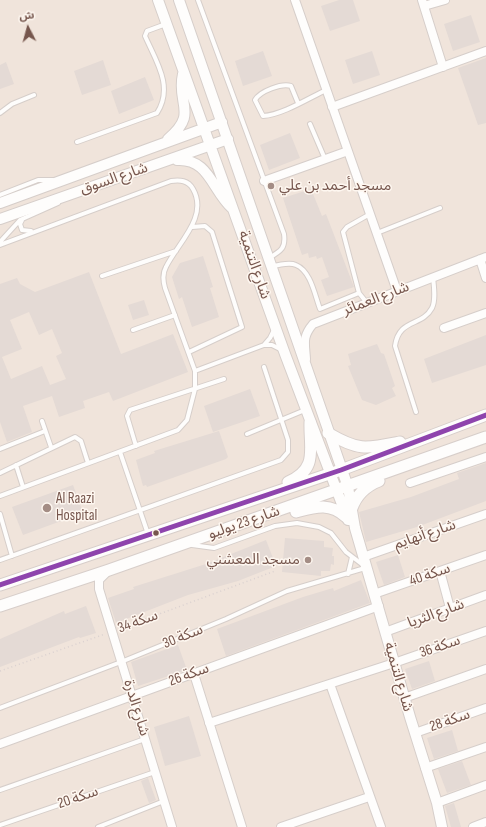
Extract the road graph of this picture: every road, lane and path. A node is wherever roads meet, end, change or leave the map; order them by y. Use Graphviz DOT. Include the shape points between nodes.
graph roads {
  1 [pos="158,0"];
  2 [pos="179,0"];
  3 [pos="198,0"];
  4 [pos="295,0"];
  5 [pos="445,0"];
  6 [pos="423,3"];
  7 [pos="167,24"];
  8 [pos="486,51"];
  9 [pos="444,67"];
  10 [pos="184,70"];
  11 [pos="326,90"];
  12 [pos="34,95"];
  13 [pos="298,103"];
  14 [pos="332,107"];
  15 [pos="0,113"];
  16 [pos="222,122"];
  17 [pos="310,124"];
  18 [pos="204,128"];
  19 [pos="228,140"];
  20 [pos="77,142"];
  21 [pos="164,143"];
  22 [pos="210,146"];
  23 [pos="348,151"];
  24 [pos="325,159"];
  25 [pos="167,161"];
  26 [pos="64,180"];
  27 [pos="264,181"];
  28 [pos="0,195"];
  29 [pos="69,195"];
  30 [pos="0,203"];
  31 [pos="440,208"];
  32 [pos="234,211"];
  33 [pos="370,214"];
  34 [pos="26,216"];
  35 [pos="0,219"];
  36 [pos="192,227"];
  37 [pos="40,230"];
  38 [pos="377,233"];
  39 [pos="0,242"];
  40 [pos="0,245"];
  41 [pos="176,251"];
  42 [pos="483,258"];
  43 [pos="270,263"];
  44 [pos="102,276"];
  45 [pos="433,277"];
  46 [pos="486,278"];
  47 [pos="397,291"];
  48 [pos="359,293"];
  49 [pos="367,303"];
  50 [pos="320,309"];
  51 [pos="486,313"];
  52 [pos="175,315"];
  53 [pos="324,319"];
  54 [pos="275,325"];
  55 [pos="444,328"];
  56 [pos="133,330"];
  57 [pos="264,345"];
  58 [pos="189,352"];
  59 [pos="285,354"];
  60 [pos="264,367"];
  61 [pos="195,371"];
  62 [pos="307,371"];
  63 [pos="224,379"];
  64 [pos="195,389"];
  65 [pos="305,410"];
  66 [pos="416,412"];
  67 [pos="486,415"];
  68 [pos="282,420"];
  69 [pos="42,421"];
  70 [pos="310,422"];
  71 [pos="45,431"];
  72 [pos="328,433"];
  73 [pos="247,434"];
  74 [pos="426,437"];
  75 [pos="486,437"];
  76 [pos="470,442"];
  77 [pos="136,446"];
  78 [pos="486,446"];
  79 [pos="51,448"];
  80 [pos="0,449"];
  81 [pos="120,452"];
  82 [pos="486,457"];
  83 [pos="88,463"];
  84 [pos="412,463"];
  85 [pos="16,465"];
  86 [pos="341,470"];
  87 [pos="0,473"];
  88 [pos="330,473"];
  89 [pos="410,483"];
  90 [pos="23,487"];
  91 [pos="348,487"];
  92 [pos="337,490"];
  93 [pos="265,495"];
  94 [pos="0,496"];
  95 [pos="140,511"];
  96 [pos="274,512"];
  97 [pos="349,512"];
  98 [pos="0,514"];
  99 [pos="486,514"];
  100 [pos="148,535"];
  101 [pos="184,544"];
  102 [pos="486,555"];
  103 [pos="12,556"];
  104 [pos="352,557"];
  105 [pos="363,557"];
  106 [pos="0,560"];
  107 [pos="367,568"];
  108 [pos="109,570"];
  109 [pos="275,571"];
  110 [pos="440,571"];
  111 [pos="348,574"];
  112 [pos="78,580"];
  113 [pos="0,585"];
  114 [pos="99,590"];
  115 [pos="374,594"];
  116 [pos="486,595"];
  117 [pos="0,606"];
  118 [pos="379,606"];
  119 [pos="450,608"];
  120 [pos="112,632"];
  121 [pos="385,632"];
  122 [pos="486,632"];
  123 [pos="121,662"];
  124 [pos="394,664"];
  125 [pos="486,669"];
  126 [pos="0,671"];
  127 [pos="194,674"];
  128 [pos="330,684"];
  129 [pos="133,696"];
  130 [pos="404,698"];
  131 [pos="0,708"];
  132 [pos="486,708"];
  133 [pos="209,723"];
  134 [pos="415,733"];
  135 [pos="145,739"];
  136 [pos="0,744"];
  137 [pos="486,747"];
  138 [pos="425,768"];
  139 [pos="155,772"];
  140 [pos="486,785"];
  141 [pos="0,790"];
  142 [pos="369,797"];
  143 [pos="164,802"];
  144 [pos="437,803"];
  145 [pos="486,822"];
  146 [pos="0,825"];
  147 [pos="98,827"];
  148 [pos="172,827"];
  149 [pos="242,827"];
  150 [pos="281,827"];
  151 [pos="381,827"];
  152 [pos="442,827"];
  153 [pos="473,827"];
  1 -- 7 [label="street, شارع التنمية"];
  2 -- 16 [label="street, شارع التنمية"];
  3 -- 27 [label="lane"];
  4 -- 11 [label="street"];
  5 -- 6 [label="street"];
  6 -- 9 [label="street"];
  7 -- 10 [label="street, شارع التنمية"];
  7 -- 20 [label="lane" via="147,31 145,36 161,68 164,97 157,113"];
  8 -- 9 [label="street"];
  9 -- 14 [label="street"];
  10 -- 18 [label="street, شارع التنمية"];
  10 -- 21 [label="street" via="181,82 185,107 184,120"];
  11 -- 13 [label="lane"];
  11 -- 14 [label="street"];
  12 -- 15 [label="lane" via="12,104"];
  13 -- 13 [label="lane" via="270,116 263,116 255,100 258,95 286,84 291,86"];
  14 -- 23 [label="street"];
  16 -- 18 [label="street, شارع السوق"];
  16 -- 19 [label="street, شارع التنمية"];
  17 -- 24 [label="lane"];
  18 -- 21 [label="street, شارع السوق"];
  18 -- 22 [label="street, شارع التنمية"];
  19 -- 22 [label="street, شارع السوق"];
  19 -- 43 [label="street, شارع التنمية"];
  21 -- 26 [label="street, شارع السوق"];
  22 -- 25 [label="street, شارع السوق"];
  22 -- 32 [label="street, شارع التنمية"];
  23 -- 24 [label="street"];
  23 -- 33 [label="street"];
  24 -- 27 [label="street"];
  25 -- 29 [label="street, شارع السوق"];
  25 -- 32 [label="street" via="188,160 200,166 210,175 222,198"];
  26 -- 28 [label="lane" via="38,180"];
  26 -- 30 [label="street, شارع السوق"];
  27 -- 43 [label="lane" via="285,241 282,251"];
  29 -- 34 [label="lane" via="53,206"];
  29 -- 35 [label="street, شارع السوق"];
  31 -- 38 [label="lane"];
  32 -- 54 [label="street, شارع التنمية"];
  33 -- 38 [label="street"];
  33 -- 48 [label="lane" via="343,232"];
  34 -- 37 [label="lane" via="20,224 22,230"];
  34 -- 39 [label="lane"];
  36 -- 37 [label="lane" via="198,203 190,185 178,180"];
  36 -- 41 [label="lane"];
  36 -- 58 [label="lane" via="206,226 212,232 242,327"];
  37 -- 40 [label="lane"];
  38 -- 47 [label="street"];
  41 -- 44 [label="lane"];
  41 -- 52 [label="lane" via="166,266 163,277"];
  42 -- 45 [label="street, شارع العمائر"];
  42 -- 46 [label="street"];
  43 -- 50 [label="lane" via="296,265 307,275"];
  43 -- 62 [label="street, شارع التنمية"];
  45 -- 47 [label="street, شارع العمائر"];
  45 -- 66 [label="lane" via="432,308 420,319 403,328 397,335 395,346"];
  47 -- 49 [label="street, شارع العمائر"];
  48 -- 49 [label="lane"];
  48 -- 50 [label="lane"];
  49 -- 53 [label="street, شارع العمائر"];
  50 -- 53 [label="lane"];
  51 -- 55 [label="street"];
  52 -- 56 [label="lane"];
  52 -- 58 [label="lane"];
  53 -- 62 [label="street, شارع العمائر" via="313,324 304,338"];
  54 -- 57 [label="lane" via="273,334"];
  54 -- 59 [label="street, شارع التنمية"];
  57 -- 59 [label="lane" via="276,346"];
  57 -- 61 [label="lane"];
  58 -- 61 [label="lane"];
  59 -- 65 [label="street, شارع التنمية"];
  60 -- 68 [label="lane"];
  61 -- 64 [label="lane"];
  62 -- 72 [label="street, شارع التنمية"];
  63 -- 64 [label="lane"];
  64 -- 77 [label="lane" via="187,420 182,428"];
  64 -- 77 [label="lane" via="130,410 127,416"];
  65 -- 68 [label="lane"];
  65 -- 70 [label="street, شارع التنمية"];
  67 -- 74 [label="main road, شارع 23 يوليو"];
  68 -- 73 [label="lane"];
  68 -- 95 [label="lane" via="289,446 288,452 281,460"];
  69 -- 71 [label="lane"];
  70 -- 88 [label="street, شارع التنمية"];
  70 -- 93 [label="main road" via="312,457 308,467 297,478 270,490"];
  71 -- 79 [label="lane"];
  71 -- 80 [label="lane"];
  72 -- 74 [label="main road" via="350,445 363,448"];
  72 -- 86 [label="street, شارع التنمية"];
  74 -- 86 [label="main road, شارع 23 يوليو"];
  75 -- 76 [label="main road, شارع 23 يوليو"];
  76 -- 78 [label="main road"];
  76 -- 84 [label="main road, شارع 23 يوليو"];
  77 -- 81 [label="lane"];
  79 -- 83 [label="lane" via="71,438 79,438"];
  79 -- 85 [label="lane"];
  81 -- 83 [label="lane"];
  81 -- 95 [label="lane"];
  82 -- 89 [label="street"];
  83 -- 90 [label="lane"];
  84 -- 91 [label="main road, شارع 23 يوليو"];
  84 -- 97 [label="main road" via="400,473 364,489 356,497"];
  85 -- 87 [label="lane"];
  85 -- 90 [label="lane"];
  86 -- 88 [label="main road, شارع 23 يوليو"];
  86 -- 91 [label="street, شارع التنمية"];
  88 -- 92 [label="street, شارع التنمية"];
  88 -- 93 [label="main road, شارع 23 يوليو"];
  90 -- 94 [label="lane"];
  91 -- 92 [label="main road, شارع 23 يوليو"];
  91 -- 97 [label="street, شارع التنمية"];
  92 -- 96 [label="main road, شارع 23 يوليو"];
  92 -- 97 [label="street, شارع التنمية"];
  93 -- 100 [label="main road, شارع 23 يوليو"];
  95 -- 100 [label="lane"];
  95 -- 103 [label="lane"];
  96 -- 97 [label="main road" via="283,514 324,506"];
  96 -- 101 [label="main road, شارع 23 يوليو"];
  97 -- 105 [label="street, شارع التنمية"];
  98 -- 103 [label="lane"];
  99 -- 105 [label="street, شارع أنهايم"];
  100 -- 113 [label="main road, شارع 23 يوليو"];
  101 -- 104 [label="lane" via="214,548 275,526 297,523 319,527 331,533"];
  101 -- 108 [label="main road, شارع 23 يوليو"];
  102 -- 110 [label="street, سكة 40"];
  103 -- 106 [label="lane"];
  104 -- 107 [label="lane"];
  104 -- 111 [label="lane"];
  105 -- 107 [label="street, شارع التنمية"];
  107 -- 111 [label="lane, سكة 30"];
  107 -- 115 [label="street, شارع التنمية"];
  108 -- 112 [label="main road, شارع 23 يوليو"];
  108 -- 114 [label="street" via="99,580"];
  109 -- 120 [label="path, سكة 34"];
  110 -- 115 [label="street, سكة 40"];
  110 -- 119 [label="street"];
  111 -- 123 [label="lane, سكة 30" via="287,592"];
  112 -- 114 [label="street" via="91,582"];
  112 -- 117 [label="main road, شارع 23 يوليو"];
  114 -- 120 [label="street, شارع الدرة"];
  115 -- 118 [label="street, شارع التنمية"];
  116 -- 119 [label="street, شارع الثريا"];
  118 -- 121 [label="street, شارع التنمية"];
  118 -- 127 [label="street, سكة 26"];
  119 -- 121 [label="street, شارع الثريا"];
  120 -- 123 [label="street, شارع الدرة"];
  120 -- 126 [label="path, سكة 34"];
  121 -- 124 [label="street, شارع التنمية"];
  122 -- 124 [label="street, سكة 36"];
  123 -- 129 [label="street, شارع الدرة"];
  123 -- 131 [label="lane, سكة 30"];
  124 -- 128 [label="street, سكة 36"];
  124 -- 130 [label="street, شارع التنمية"];
  125 -- 130 [label="street"];
  127 -- 129 [label="street, سكة 26"];
  127 -- 133 [label="street"];
  128 -- 133 [label="street, سكة 36"];
  128 -- 142 [label="street"];
  129 -- 135 [label="street, شارع الدرة"];
  129 -- 136 [label="street, سكة 26"];
  130 -- 134 [label="street, شارع التنمية"];
  132 -- 134 [label="street, سكة 28"];
  133 -- 149 [label="street"];
  134 -- 138 [label="street, شارع التنمية"];
  135 -- 139 [label="street, شارع الدرة"];
  135 -- 141 [label="lane"];
  137 -- 138 [label="street"];
  138 -- 144 [label="street, شارع التنمية"];
  139 -- 143 [label="street, شارع الدرة"];
  139 -- 146 [label="lane, سكة 20"];
  140 -- 144 [label="street"];
  142 -- 150 [label="street"];
  142 -- 151 [label="street"];
  143 -- 147 [label="lane"];
  143 -- 148 [label="street, شارع الدرة"];
  144 -- 152 [label="street, شارع التنمية"];
  145 -- 153 [label="street"];
}
